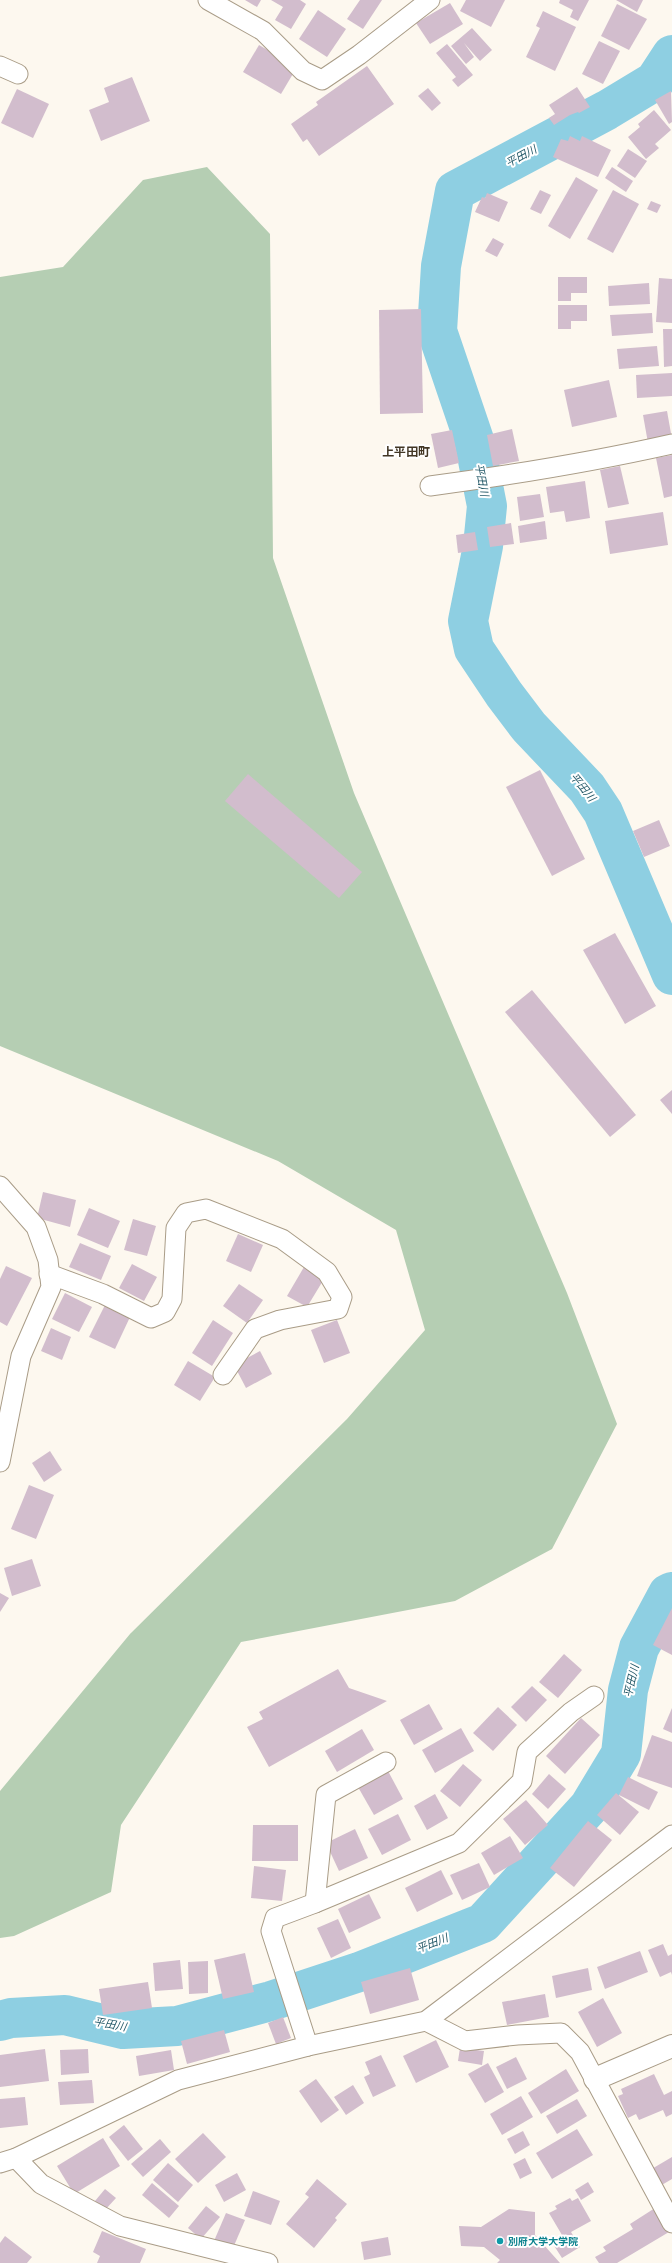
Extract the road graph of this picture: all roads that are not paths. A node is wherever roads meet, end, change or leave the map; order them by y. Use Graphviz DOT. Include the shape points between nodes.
graph roads {
  1 [pos="208,0"];
  2 [pos="425,1"];
  3 [pos="0,66"];
  4 [pos="18,74"];
  5 [pos="672,444"];
  6 [pos="430,486"];
  7 [pos="0,1186"];
  8 [pos="49,1274"];
  9 [pos="223,1375"];
  10 [pos="0,1462"];
  11 [pos="594,1696"];
  12 [pos="386,1762"];
  13 [pos="672,1835"];
  14 [pos="315,1903"];
  15 [pos="426,2021"];
  16 [pos="308,2046"];
  17 [pos="672,2046"];
  18 [pos="595,2079"];
  19 [pos="8,2161"];
  20 [pos="672,2222"];
  21 [pos="268,2263"];
  1 -- 2 [label="street" via="263,31 303,71 322,80"];
  3 -- 4 [label="street"];
  5 -- 6 [label="street" via="602,460"];
  7 -- 8 [label="street" via="36,1227 48,1260"];
  8 -- 9 [label="street" via="103,1294 151,1318 165,1312 172,1299 176,1228 186,1213 206,1209 282,1239 327,1272 342,1297 338,1309 280,1320 255,1329"];
  8 -- 10 [label="street" via="51,1287 21,1356"];
  11 -- 14 [label="street" via="571,1712 527,1752 522,1781 459,1843"];
  12 -- 14 [label="street" via="326,1795"];
  13 -- 15 [label="street"];
  14 -- 16 [label="street" via="275,1918 271,1932"];
  15 -- 16 [label="street"];
  15 -- 18 [label="street" via="465,2041 561,2033 580,2052"];
  16 -- 19 [label="street" via="178,2080"];
  17 -- 18 [label="street"];
  18 -- 20 [label="street"];
  19 -- 21 [label="street" via="41,2184 120,2226"];
}
